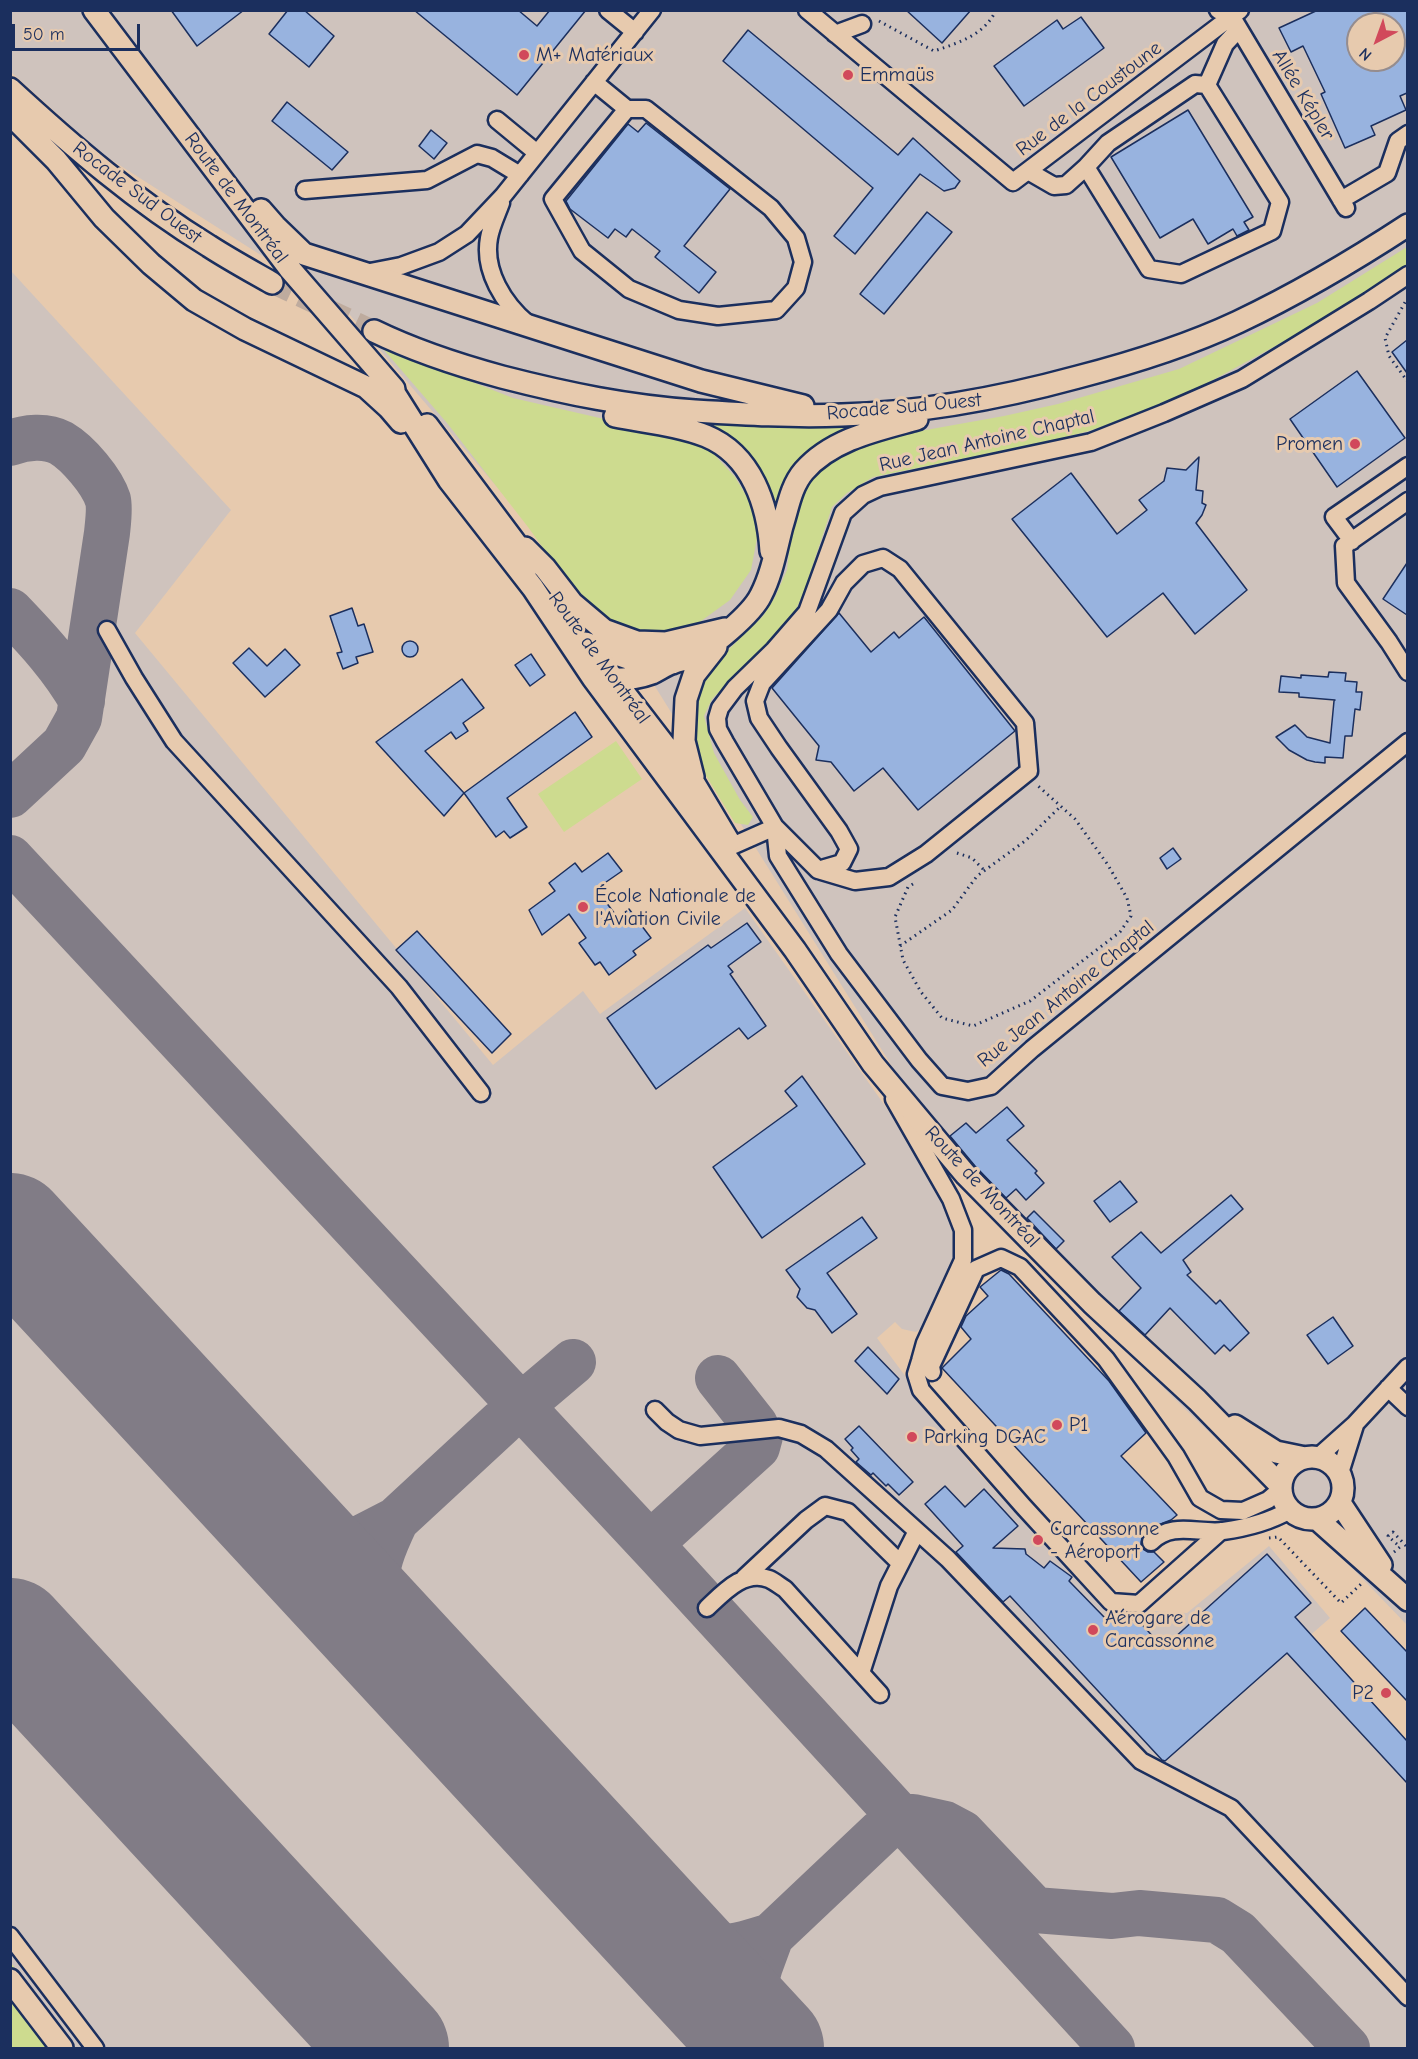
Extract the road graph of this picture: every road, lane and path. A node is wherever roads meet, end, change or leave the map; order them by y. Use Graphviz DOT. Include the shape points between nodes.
graph roads {
  1 [pos="94,10"];
  2 [pos="608,10"];
  3 [pos="652,10"];
  4 [pos="807,10"];
  5 [pos="996,10"];
  6 [pos="1232,17"];
  7 [pos="867,20"];
  8 [pos="635,32"];
  9 [pos="111,33"];
  10 [pos="835,34"];
  11 [pos="594,82"];
  12 [pos="1207,85"];
  13 [pos="10,89"];
  14 [pos="627,109"];
  15 [pos="10,114"];
  16 [pos="497,120"];
  17 [pos="1407,134"];
  18 [pos="537,153"];
  19 [pos="1086,167"];
  20 [pos="1028,171"];
  21 [pos="520,175"];
  22 [pos="304,190"];
  23 [pos="503,196"];
  24 [pos="1407,225"];
  25 [pos="365,273"];
  26 [pos="1407,275"];
  27 [pos="272,283"];
  28 [pos="1407,297"];
  29 [pos="532,327"];
  30 [pos="374,331"];
  31 [pos="386,380"];
  32 [pos="1407,382"];
  33 [pos="566,394"];
  34 [pos="987,400"];
  35 [pos="842,415"];
  36 [pos="1407,466"];
  37 [pos="449,480"];
  38 [pos="1407,501"];
  39 [pos="509,533"];
  40 [pos="1352,541"];
  41 [pos="772,564"];
  42 [pos="533,588"];
  43 [pos="731,628"];
  44 [pos="107,630"];
  45 [pos="587,644"];
  46 [pos="672,663"];
  47 [pos="1407,672"];
  48 [pos="603,679"];
  49 [pos="1407,742"];
  50 [pos="1029,771"];
  51 [pos="695,785"];
  52 [pos="1060,807"];
  53 [pos="775,827"];
  54 [pos="952,834"];
  55 [pos="732,846"];
  56 [pos="818,870"];
  57 [pos="985,871"];
  58 [pos="918,880"];
  59 [pos="900,946"];
  60 [pos="795,950"];
  61 [pos="873,1064"];
  62 [pos="481,1093"];
  63 [pos="959,1287"];
  64 [pos="1407,1367"];
  65 [pos="932,1372"];
  66 [pos="1388,1388"];
  67 [pos="1197,1400"];
  68 [pos="1407,1407"];
  69 [pos="655,1410"];
  70 [pos="1355,1424"];
  71 [pos="1311,1458"];
  72 [pos="1340,1473"];
  73 [pos="1281,1487"];
  74 [pos="1340,1503"];
  75 [pos="1290,1510"];
  76 [pos="1317,1519"];
  77 [pos="1221,1531"];
  78 [pos="917,1532"];
  79 [pos="1267,1539"];
  80 [pos="1151,1542"];
  81 [pos="1407,1548"];
  82 [pos="1394,1552"];
  83 [pos="900,1563"];
  84 [pos="744,1578"];
  85 [pos="1361,1584"];
  86 [pos="1402,1594"];
  87 [pos="707,1608"];
  88 [pos="861,1673"];
  89 [pos="880,1694"];
  90 [pos="10,1936"];
  91 [pos="10,1980"];
  92 [pos="1407,1997"];
  93 [pos="62,2049"];
  94 [pos="95,2049"];
  1 -- 9 [label="main road, Route de Montréal"];
  2 -- 8 [label="street"];
  3 -- 8 [label="street"];
  4 -- 10 [label="street, Rue de la Coustoune"];
  5 -- 7 [label="path" via="992,19 968,40 934,51"];
  6 -- 12 [label="street"];
  6 -- 17 [label="street, Allée Képler" via="1343,204 1387,173 1398,141"];
  6 -- 20 [label="street, Rue de la Coustoune"];
  7 -- 10 [label="street"];
  8 -- 11 [label="street"];
  9 -- 25 [label="main road" via="126,39 228,169 304,254"];
  9 -- 31 [label="main road, Route de Montréal" via="289,268"];
  10 -- 20 [label="street, Rue de la Coustoune" via="1013,182"];
  11 -- 14 [label="street"];
  11 -- 18 [label="street"];
  12 -- 19 [label="street" via="1195,84 1108,143"];
  12 -- 19 [label="street" via="1280,202 1272,231 1181,274 1149,269"];
  13 -- 27 [label="main road, Rocade Sud Ouest" via="67,141 146,203 208,246"];
  14 -- 14 [label="street" via="553,199 582,251 629,289 679,310 718,316 776,310 796,288 802,262 796,238 771,208 646,109"];
  15 -- 37 [label="main road" via="56,160 104,218 194,300 366,387 389,408"];
  16 -- 18 [label="street"];
  18 -- 21 [label="street"];
  19 -- 20 [label="street" via="1066,185 1054,186"];
  21 -- 22 [label="street" via="477,154 427,180"];
  21 -- 23 [label="street"];
  23 -- 25 [label="street" via="467,234 439,252 401,266"];
  23 -- 29 [label="street" via="489,238 489,262 499,291 512,310"];
  24 -- 34 [label="main road, Rocade Sud Ouest" via="1311,285 1236,323 1131,363"];
  25 -- 29 [label="main road"];
  26 -- 53 [label="street, Rue Jean Antoine Chaptal" via="1242,379 1164,413 1091,442 880,487 863,495 843,513 807,612 735,688 717,718 718,729"];
  28 -- 32 [label="path" via="1385,338 1389,356"];
  29 -- 35 [label="main road" via="701,381"];
  30 -- 33 [label="main road, Rocade Sud Ouest" via="471,368"];
  31 -- 37 [label="main road, Route de Montréal"];
  31 -- 39 [label="main road, Route de Montréal" via="436,435"];
  33 -- 35 [label="main road, Rocade Sud Ouest" via="650,407"];
  33 -- 41 [label="main road" via="606,414 694,432 725,448 750,474 766,508"];
  34 -- 35 [label="main road, Rocade Sud Ouest"];
  34 -- 41 [label="main road" via="862,435 822,453 796,482"];
  36 -- 40 [label="street" via="1334,517"];
  37 -- 42 [label="main road, Route de Montréal"];
  38 -- 40 [label="street"];
  39 -- 43 [label="main road" via="572,603 604,630 637,642 666,643"];
  39 -- 45 [label="main road, Route de Montréal"];
  40 -- 47 [label="street" via="1344,546 1346,583"];
  41 -- 43 [label="main road" via="761,596"];
  42 -- 45 [label="main road"];
  42 -- 48 [label="main road, Route de Montréal"];
  43 -- 46 [label="main road" via="701,651"];
  43 -- 51 [label="main road" via="694,675 686,699 684,741"];
  44 -- 62 [label="street" via="174,741 399,987"];
  45 -- 46 [label="main road" via="631,659"];
  45 -- 48 [label="main road, Route de Montréal"];
  46 -- 48 [label="main road" via="636,678"];
  48 -- 51 [label="main road, Route de Montréal"];
  48 -- 60 [label="main road, Route de Montréal"];
  49 -- 53 [label="street, Rue Jean Antoine Chaptal" via="990,1086 968,1091 942,1086 845,963 778,856"];
  50 -- 52 [label="path" via="1039,789"];
  50 -- 54 [label="street"];
  50 -- 56 [label="street" via="1025,723 1018,714 900,569 883,558 862,564 844,583 829,610 762,682 755,701 759,718 849,849 842,863"];
  51 -- 55 [label="main road, Route de Montréal"];
  52 -- 57 [label="path" via="1025,841"];
  52 -- 59 [label="path" via="1075,819 1127,898 1131,916 1120,932 1030,1001 973,1026 942,1018 921,992 903,960"];
  53 -- 55 [label="street"];
  53 -- 56 [label="street"];
  54 -- 56 [label="street" via="889,877 855,881"];
  54 -- 57 [label="path" via="957,853 972,858"];
  55 -- 60 [label="main road, Route de Montréal"];
  57 -- 59 [label="path" via="952,910"];
  58 -- 59 [label="path" via="908,887 895,917"];
  60 -- 61 [label="main road, Route de Montréal"];
  61 -- 63 [label="street" via="951,1199 963,1230"];
  61 -- 67 [label="main road, Route de Montréal" via="966,1175 1092,1303"];
  63 -- 65 [label="street"];
  63 -- 73 [label="street" via="976,1269 1001,1258 1020,1267 1106,1359 1176,1456 1200,1498 1221,1510 1243,1512 1268,1500"];
  63 -- 77 [label="street" via="920,1361 917,1392 941,1425 1023,1506 1111,1602 1139,1604"];
  64 -- 66 [label="street"];
  66 -- 68 [label="street"];
  66 -- 70 [label="street"];
  67 -- 71 [label="main road, Route de Montréal" via="1276,1452"];
  67 -- 73 [label="main road, Route de Montréal"];
  69 -- 78 [label="street" via="679,1430 700,1436 779,1428 801,1434 826,1449"];
  70 -- 71 [label="street"];
  70 -- 72 [label="street"];
  71 -- 72 [label="main road" via="1327,1460"];
  71 -- 73 [label="main road" via="1288,1468"];
  72 -- 74 [label="main road"];
  73 -- 75 [label="main road"];
  74 -- 76 [label="main road"];
  74 -- 86 [label="main road"];
  75 -- 76 [label="main road" via="1298,1516"];
  75 -- 77 [label="street" via="1279,1517"];
  76 -- 86 [label="main road"];
  77 -- 80 [label="street" via="1177,1530 1160,1533"];
  78 -- 83 [label="street"];
  78 -- 92 [label="street" via="948,1559 1141,1761 1231,1808"];
  79 -- 85 [label="path" via="1278,1537 1341,1604"];
  81 -- 82 [label="path" via="1392,1532 1388,1536 1400,1547"];
  83 -- 84 [label="street" via="848,1512 825,1506"];
  83 -- 88 [label="street"];
  84 -- 87 [label="street"];
  84 -- 88 [label="street" via="767,1578 785,1589"];
  88 -- 89 [label="street"];
  90 -- 94 [label="street"];
  91 -- 93 [label="main road"];
}
